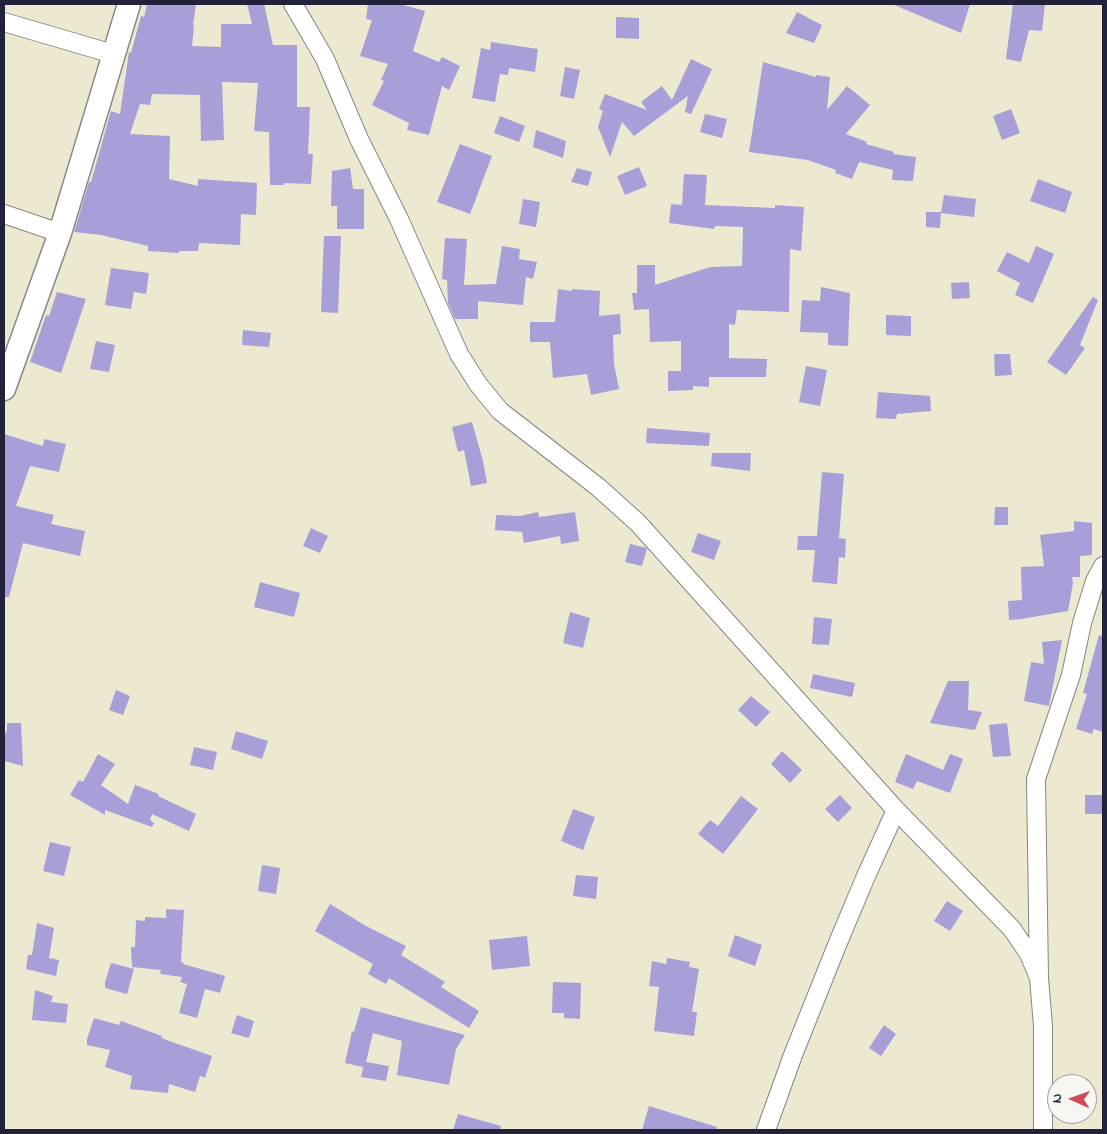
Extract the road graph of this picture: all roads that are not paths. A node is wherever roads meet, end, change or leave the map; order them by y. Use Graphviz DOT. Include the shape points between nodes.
graph roads {
  1 [pos="129,4"];
  2 [pos="293,4"];
  3 [pos="4,22"];
  4 [pos="113,54"];
  5 [pos="4,214"];
  6 [pos="60,232"];
  7 [pos="4,389"];
  8 [pos="1103,566"];
  9 [pos="896,810"];
  10 [pos="1039,978"];
  11 [pos="766,1130"];
  12 [pos="1043,1130"];
  1 -- 4 [label="street"];
  2 -- 9 [label="street" via="325,59 459,354 478,384 500,412 598,487 638,523"];
  3 -- 4 [label="street"];
  4 -- 6 [label="street"];
  5 -- 6 [label="street"];
  6 -- 7 [label="street"];
  8 -- 10 [label="street" via="1082,623 1071,675 1036,779"];
  9 -- 10 [label="street" via="1012,929 1029,954"];
  9 -- 11 [label="street" via="837,945"];
  10 -- 12 [label="street" via="1043,1026"];
}
